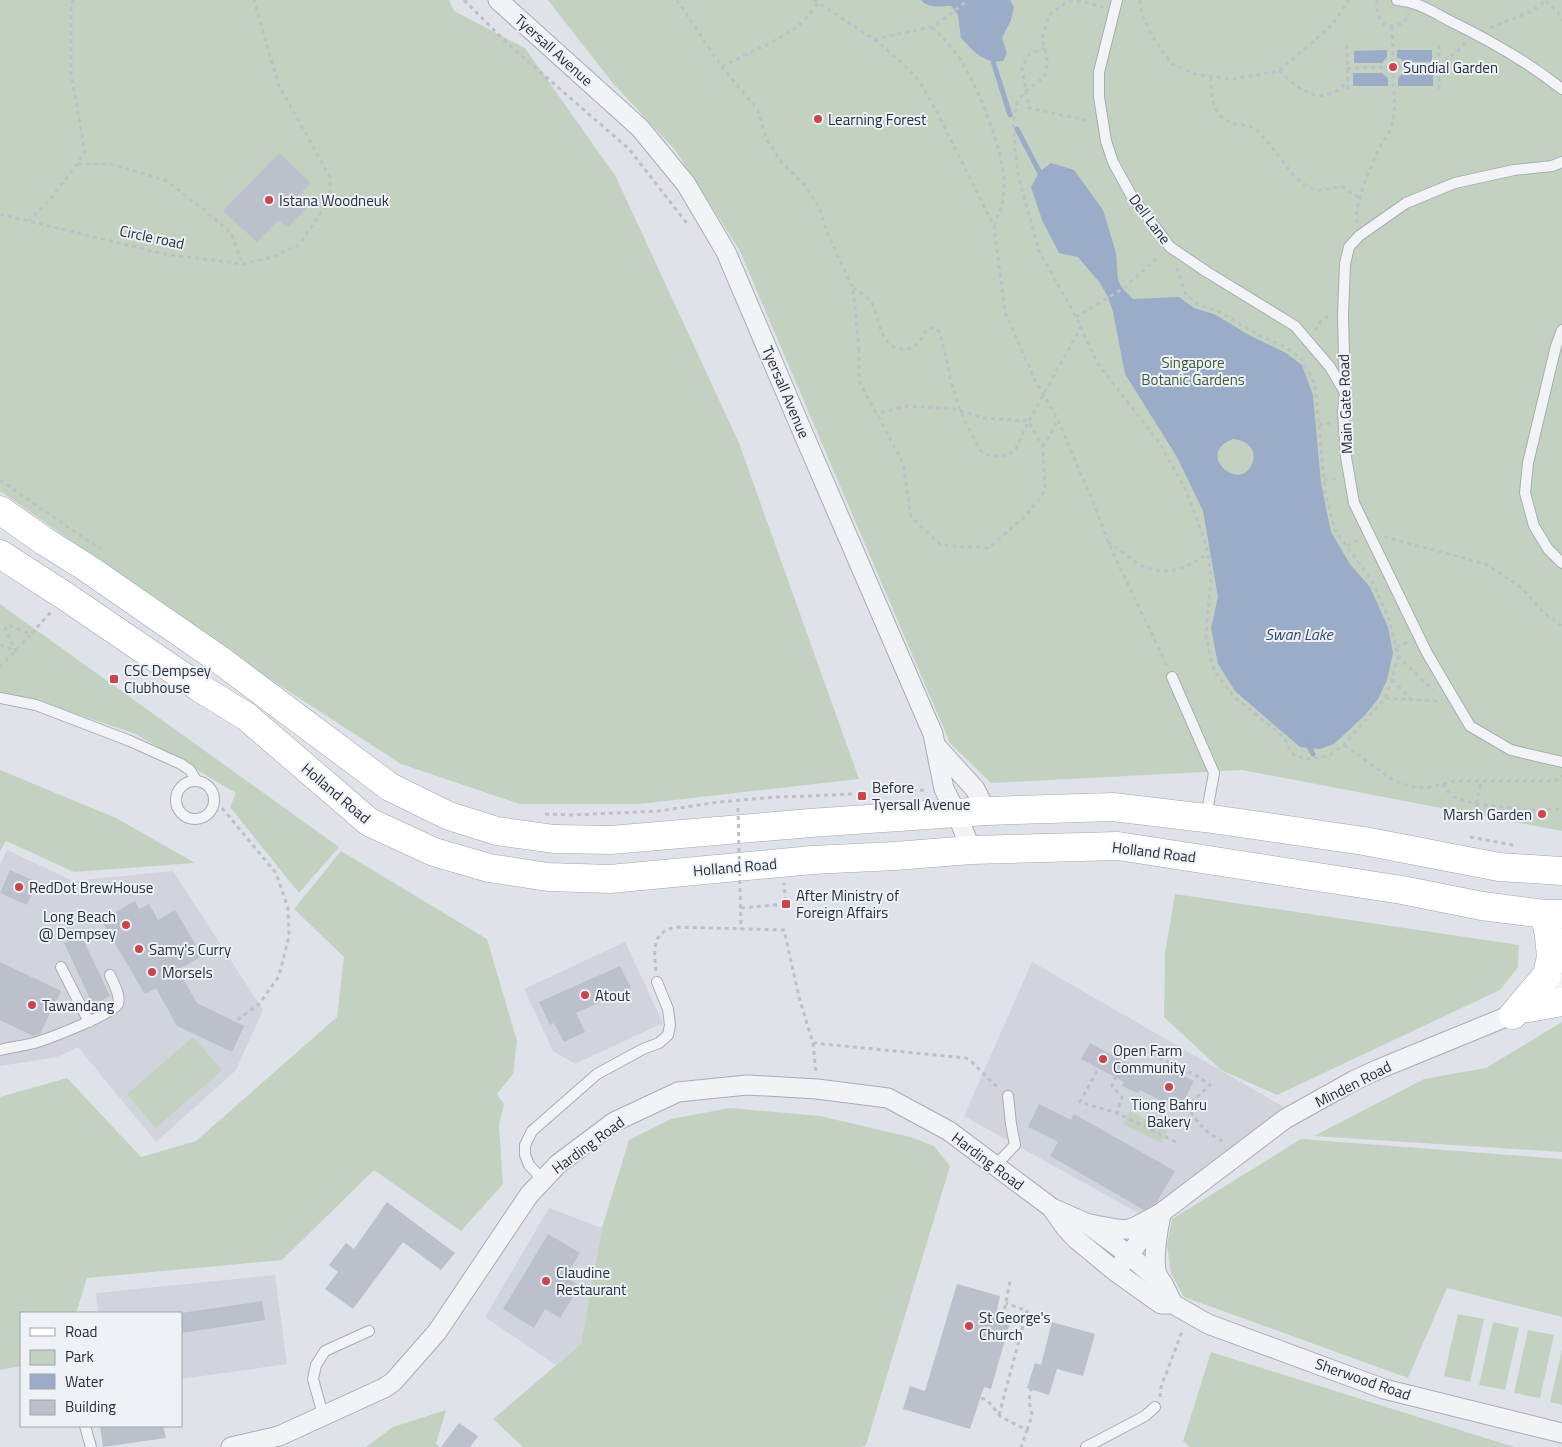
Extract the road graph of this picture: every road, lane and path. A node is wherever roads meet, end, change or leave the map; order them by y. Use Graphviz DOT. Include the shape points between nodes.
graph roads {
  1 [pos="73,0"];
  2 [pos="254,0"];
  3 [pos="464,0"];
  4 [pos="498,0"];
  5 [pos="677,0"];
  6 [pos="814,0"];
  7 [pos="820,0"];
  8 [pos="968,0"];
  9 [pos="1117,0"];
  10 [pos="1140,0"];
  11 [pos="1349,0"];
  12 [pos="1377,0"];
  13 [pos="1397,0"];
  14 [pos="1408,1"];
  15 [pos="1546,1"];
  16 [pos="1097,5"];
  17 [pos="1562,21"];
  18 [pos="932,26"];
  19 [pos="1392,27"];
  20 [pos="874,39"];
  21 [pos="1347,45"];
  22 [pos="1439,45"];
  23 [pos="1045,48"];
  24 [pos="1393,61"];
  25 [pos="722,67"];
  26 [pos="1386,67"];
  27 [pos="1348,68"];
  28 [pos="1279,72"];
  29 [pos="1393,74"];
  30 [pos="1211,77"];
  31 [pos="1348,81"];
  32 [pos="1562,89"];
  33 [pos="1025,92"];
  34 [pos="1440,92"];
  35 [pos="1348,93"];
  36 [pos="1103,123"];
  37 [pos="1562,162"];
  38 [pos="77,164"];
  39 [pos="1360,198"];
  40 [pos="0,214"];
  41 [pos="28,221"];
  42 [pos="994,226"];
  43 [pos="692,230"];
  44 [pos="1359,236"];
  45 [pos="1170,247"];
  46 [pos="243,264"];
  47 [pos="853,288"];
  48 [pos="1076,316"];
  49 [pos="1343,316"];
  50 [pos="1081,327"];
  51 [pos="1562,330"];
  52 [pos="1311,344"];
  53 [pos="1344,392"];
  54 [pos="1044,395"];
  55 [pos="876,414"];
  56 [pos="1058,420"];
  57 [pos="1042,447"];
  58 [pos="0,480"];
  59 [pos="0,510"];
  60 [pos="1370,533"];
  61 [pos="44,541"];
  62 [pos="1108,542"];
  63 [pos="103,551"];
  64 [pos="0,554"];
  65 [pos="1208,554"];
  66 [pos="1562,563"];
  67 [pos="32,575"];
  68 [pos="65,596"];
  69 [pos="1562,626"];
  70 [pos="31,634"];
  71 [pos="0,645"];
  72 [pos="16,651"];
  73 [pos="1398,656"];
  74 [pos="0,667"];
  75 [pos="1172,677"];
  76 [pos="1392,680"];
  77 [pos="0,698"];
  78 [pos="1385,698"];
  79 [pos="1411,700"];
  80 [pos="1344,745"];
  81 [pos="936,746"];
  82 [pos="1562,762"];
  83 [pos="1562,776"];
  84 [pos="196,780"];
  85 [pos="1481,782"];
  86 [pos="1444,784"];
  87 [pos="944,789"];
  88 [pos="761,798"];
  89 [pos="1476,804"];
  90 [pos="762,807"];
  91 [pos="222,808"];
  92 [pos="738,808"];
  93 [pos="1562,809"];
  94 [pos="986,811"];
  95 [pos="540,814"];
  96 [pos="956,814"];
  97 [pos="1205,818"];
  98 [pos="1464,836"];
  99 [pos="1523,846"];
  100 [pos="971,850"];
  101 [pos="1562,871"];
  102 [pos="786,904"];
  103 [pos="741,908"];
  104 [pos="1553,914"];
  105 [pos="740,929"];
  106 [pos="61,967"];
  107 [pos="110,975"];
  108 [pos="657,982"];
  109 [pos="1562,984"];
  110 [pos="1562,1002"];
  111 [pos="1521,1012"];
  112 [pos="236,1021"];
  113 [pos="88,1022"];
  114 [pos="813,1043"];
  115 [pos="0,1050"];
  116 [pos="1097,1071"];
  117 [pos="817,1089"];
  118 [pos="1008,1096"];
  119 [pos="1117,1113"];
  120 [pos="1176,1142"];
  121 [pos="1222,1150"];
  122 [pos="995,1166"];
  123 [pos="543,1180"];
  124 [pos="1052,1208"];
  125 [pos="1161,1213"];
  126 [pos="1086,1224"];
  127 [pos="1129,1255"];
  128 [pos="1116,1272"];
  129 [pos="1010,1280"];
  130 [pos="1163,1284"];
  131 [pos="1006,1303"];
  132 [pos="1173,1304"];
  133 [pos="1003,1317"];
  134 [pos="1185,1326"];
  135 [pos="369,1331"];
  136 [pos="1031,1389"];
  137 [pos="967,1391"];
  138 [pos="1157,1406"];
  139 [pos="999,1414"];
  140 [pos="323,1415"];
  141 [pos="85,1427"];
  142 [pos="1028,1430"];
  143 [pos="1562,1433"];
  144 [pos="91,1447"];
  145 [pos="231,1447"];
  146 [pos="1022,1447"];
  147 [pos="1086,1447"];
  1 -- 38 [label="path" via="71,72 86,152"];
  2 -- 46 [label="path, Circle road" via="279,86 330,177 330,193 325,207 299,245 272,257"];
  3 -- 43 [label="path" via="508,44 629,149"];
  4 -- 81 [label="street, Tyersall Avenue" via="640,128 686,184 726,252"];
  5 -- 25 [label="path"];
  6 -- 20 [label="path"];
  7 -- 25 [label="path" via="801,23 769,44"];
  8 -- 18 [label="path"];
  9 -- 36 [label="lane, Dell Lane" via="1099,72"];
  10 -- 30 [label="path" via="1142,16 1172,64"];
  11 -- 28 [label="path" via="1330,27"];
  12 -- 19 [label="path" via="1381,22"];
  13 -- 14 [label="lane"];
  14 -- 19 [label="path" via="1405,22"];
  14 -- 32 [label="lane" via="1476,34"];
  15 -- 17 [label="path"];
  16 -- 23 [label="path" via="1068,1 1057,8 1050,15 1042,39"];
  18 -- 20 [label="path"];
  18 -- 42 [label="path" via="955,52 973,81 987,115 1004,184 1001,210"];
  19 -- 24 [label="path"];
  20 -- 42 [label="path" via="919,80"];
  21 -- 27 [label="path"];
  22 -- 34 [label="path"];
  23 -- 33 [label="path" via="1048,66 1044,77"];
  23 -- 33 [label="path" via="1029,54 1022,68"];
  24 -- 26 [label="path"];
  24 -- 29 [label="path" via="1399,67"];
  25 -- 47 [label="path" via="758,110 766,138 781,162 803,182 819,207 828,235"];
  26 -- 27 [label="path"];
  26 -- 29 [label="path"];
  27 -- 31 [label="path"];
  28 -- 30 [label="path" via="1232,79"];
  28 -- 31 [label="path" via="1297,88 1316,95 1334,92"];
  29 -- 39 [label="path" via="1391,128"];
  30 -- 39 [label="path" via="1213,105 1218,114 1234,124 1254,128 1300,182 1317,190 1343,186"];
  31 -- 35 [label="path"];
  33 -- 36 [label="path" via="1029,108"];
  33 -- 48 [label="path" via="1017,103 1013,123 1018,175 1039,250"];
  36 -- 45 [label="lane, Dell Lane" via="1113,162 1131,195"];
  37 -- 44 [label="lane, Main Gate Road" via="1455,183 1406,204"];
  38 -- 41 [label="path" via="50,200"];
  38 -- 46 [label="path" via="110,164 165,180 231,234"];
  39 -- 44 [label="path" via="1356,216"];
  40 -- 41 [label="path, Circle road"];
  41 -- 46 [label="path, Circle road" via="164,254"];
  42 -- 54 [label="path" via="1005,312"];
  44 -- 49 [label="lane, Main Gate Road" via="1350,247 1345,264"];
  45 -- 48 [label="path" via="1124,288"];
  45 -- 52 [label="lane, Dell Lane" via="1295,326"];
  45 -- 73 [label="path" via="1186,294 1192,300 1284,346 1301,358 1315,384 1325,492 1335,530 1372,581 1389,619"];
  47 -- 54 [label="path" via="871,300 891,346 905,350 912,348 927,329 938,331 961,412 980,450 988,455 1006,455 1014,451"];
  47 -- 55 [label="path, bridge" via="859,381"];
  48 -- 50 [label="path"];
  49 -- 52 [label="path" via="1323,319"];
  49 -- 53 [label="lane, Main Gate Road"];
  50 -- 54 [label="path"];
  50 -- 65 [label="path" via="1098,364 1159,442 1186,490"];
  51 -- 66 [label="lane" via="1528,462 1525,493 1534,526 1548,549"];
  52 -- 53 [label="lane, Dell Lane" via="1330,367"];
  53 -- 60 [label="lane, Main Gate Road" via="1346,457 1354,503"];
  54 -- 56 [label="path"];
  55 -- 57 [label="path, bridge" via="908,406 954,409 983,418 1028,421"];
  55 -- 57 [label="path, bridge" via="903,464 911,517 941,545 988,548 1026,516 1045,491"];
  56 -- 57 [label="path"];
  56 -- 62 [label="path"];
  58 -- 63 [label="path"];
  59 -- 61 [label="main road"];
  60 -- 69 [label="path" via="1486,564 1522,588 1544,613"];
  60 -- 82 [label="lane, Main Gate Road" via="1427,653 1470,726 1511,750"];
  61 -- 67 [label="main road"];
  61 -- 96 [label="main road" via="220,660 390,787 448,816 497,831 554,839 610,840"];
  62 -- 65 [label="path" via="1144,567 1167,572 1190,566"];
  62 -- 75 [label="path"];
  64 -- 67 [label="main road, Holland Road"];
  65 -- 80 [label="path" via="1211,576 1206,636 1215,672 1233,696 1284,737 1295,756 1309,759 1328,756"];
  67 -- 68 [label="main road, Holland Road"];
  68 -- 70 [label="path"];
  68 -- 100 [label="main road, Holland Road" via="248,717 370,822 434,852 489,868 548,877 610,879 812,860"];
  70 -- 72 [label="path"];
  70 -- 72 [label="path" via="9,625 5,629"];
  71 -- 72 [label="path"];
  72 -- 74 [label="path"];
  73 -- 76 [label="path"];
  73 -- 79 [label="path" via="1444,699"];
  75 -- 97 [label="lane" via="1214,772"];
  76 -- 78 [label="path"];
  76 -- 79 [label="path"];
  77 -- 84 [label="lane" via="36,705 130,741 181,764"];
  78 -- 79 [label="path"];
  78 -- 80 [label="path"];
  80 -- 86 [label="path" via="1393,780 1426,788"];
  81 -- 87 [label="street, Tyersall Avenue"];
  81 -- 94 [label="street" via="975,789"];
  83 -- 85 [label="path" via="1555,781"];
  85 -- 86 [label="path"];
  85 -- 89 [label="path"];
  86 -- 89 [label="path" via="1454,797"];
  87 -- 88 [label="path"];
  87 -- 96 [label="street, Tyersall Avenue"];
  88 -- 90 [label="path"];
  88 -- 95 [label="path" via="659,811"];
  89 -- 93 [label="path" via="1525,810"];
  91 -- 112 [label="path" via="276,873 288,908 289,936 279,976 259,1004"];
  92 -- 103 [label="path, bridge"];
  94 -- 96 [label="main road"];
  94 -- 97 [label="main road" via="1113,807"];
  96 -- 100 [label="street, Tyersall Avenue"];
  97 -- 101 [label="main road" via="1364,841 1499,867"];
  98 -- 99 [label="path"];
  100 -- 104 [label="main road, Holland Road" via="1118,846 1482,906"];
  102 -- 103 [label="path"];
  103 -- 105 [label="path, bridge"];
  104 -- 111 [label="main road" via="1547,975"];
  105 -- 108 [label="path" via="676,927 664,931 658,936 654,949"];
  105 -- 114 [label="path" via="784,930"];
  106 -- 113 [label="lane"];
  107 -- 113 [label="lane" via="118,1003 115,1008"];
  108 -- 123 [label="lane" via="668,1009 668,1036 598,1074 532,1131 525,1145 525,1155 529,1165"];
  109 -- 111 [label="street, Minden Road"];
  110 -- 111 [label="main road"];
  111 -- 125 [label="street, Minden Road" via="1345,1086 1285,1120"];
  113 -- 115 [label="lane" via="34,1043"];
  114 -- 117 [label="path"];
  114 -- 118 [label="path" via="966,1058"];
  116 -- 119 [label="path" via="1080,1102"];
  117 -- 122 [label="street, Harding Road" via="888,1098 949,1131"];
  117 -- 123 [label="street, Harding Road" via="747,1085 678,1092 614,1122 558,1164"];
  118 -- 122 [label="lane" via="1015,1145"];
  119 -- 120 [label="path"];
  119 -- 121 [label="path" via="1122,1097 1112,1086 1123,1056 1143,1050 1210,1085 1187,1106 1206,1132 1229,1145"];
  122 -- 124 [label="street, Harding Road"];
  123 -- 140 [label="street, Harding Road" via="529,1195 437,1332 393,1382"];
  124 -- 126 [label="street, Harding Road"];
  124 -- 128 [label="street, Harding Road" via="1076,1239"];
  125 -- 126 [label="street, Minden Road" via="1128,1229"];
  125 -- 127 [label="street, Minden Road"];
  125 -- 130 [label="street" via="1156,1265"];
  126 -- 127 [label="street, Harding Road"];
  127 -- 128 [label="street, Minden Road"];
  127 -- 130 [label="street"];
  128 -- 132 [label="street, Sherwood Road" via="1161,1304"];
  129 -- 131 [label="path"];
  130 -- 132 [label="street"];
  131 -- 133 [label="path"];
  131 -- 139 [label="path" via="1027,1311"];
  132 -- 143 [label="street, Sherwood Road" via="1208,1324 1384,1389"];
  134 -- 138 [label="path"];
  135 -- 140 [label="lane" via="325,1350 316,1365 313,1379"];
  136 -- 142 [label="path" via="1032,1416"];
  137 -- 139 [label="path" via="988,1401"];
  138 -- 147 [label="lane" via="1145,1416"];
  139 -- 142 [label="path"];
  140 -- 145 [label="street, Harding Road" via="279,1436"];
  141 -- 144 [label="lane"];
  142 -- 146 [label="path"];
}
